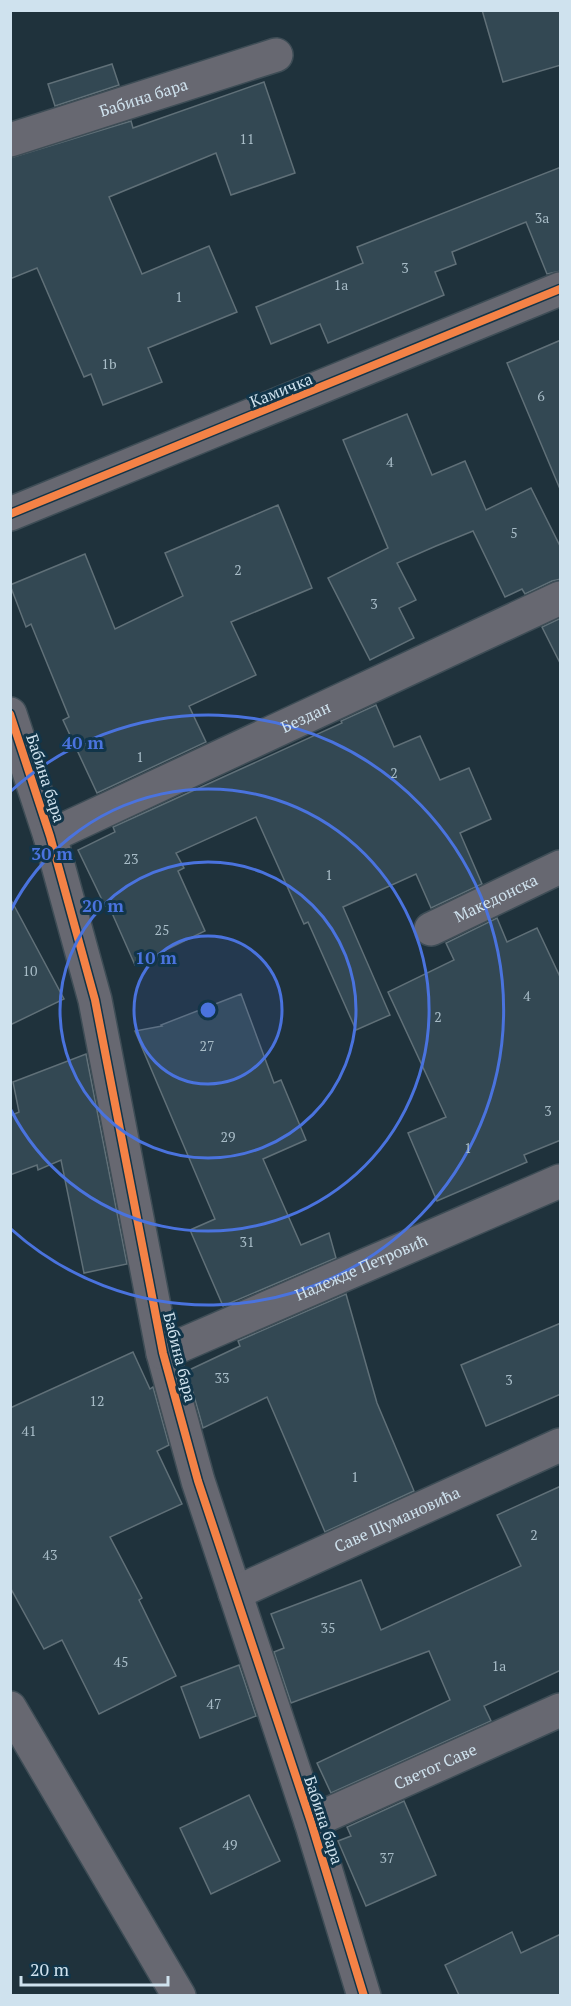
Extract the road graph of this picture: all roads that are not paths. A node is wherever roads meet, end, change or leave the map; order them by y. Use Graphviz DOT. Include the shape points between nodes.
graph roads {
  1 [pos="276,56"];
  2 [pos="10,140"];
  3 [pos="561,289"];
  4 [pos="10,514"];
  5 [pos="561,598"];
  6 [pos="10,714"];
  7 [pos="50,836"];
  8 [pos="561,867"];
  9 [pos="431,929"];
  10 [pos="561,1182"];
  11 [pos="163,1353"];
  12 [pos="561,1445"];
  13 [pos="235,1593"];
  14 [pos="10,1708"];
  15 [pos="561,1710"];
  16 [pos="311,1822"];
  17 [pos="179,1995"];
  18 [pos="364,1995"];
  1 -- 2 [label="street, Бабина бара"];
  3 -- 4 [label="street, Камичка"];
  5 -- 7 [label="street, Бездан"];
  6 -- 7 [label="street, Бабина бара"];
  7 -- 11 [label="street, Бабина бара" via="95,1000"];
  8 -- 9 [label="street, Македонска"];
  10 -- 11 [label="street, Надежде Петровић"];
  11 -- 13 [label="street, Бабина бара" via="198,1482"];
  12 -- 13 [label="street, Саве Шумановића"];
  13 -- 16 [label="street, Бабина бара"];
  14 -- 17 [label="street"];
  15 -- 16 [label="street, Светог Саве"];
  16 -- 18 [label="street, Бабина бара"];
}
